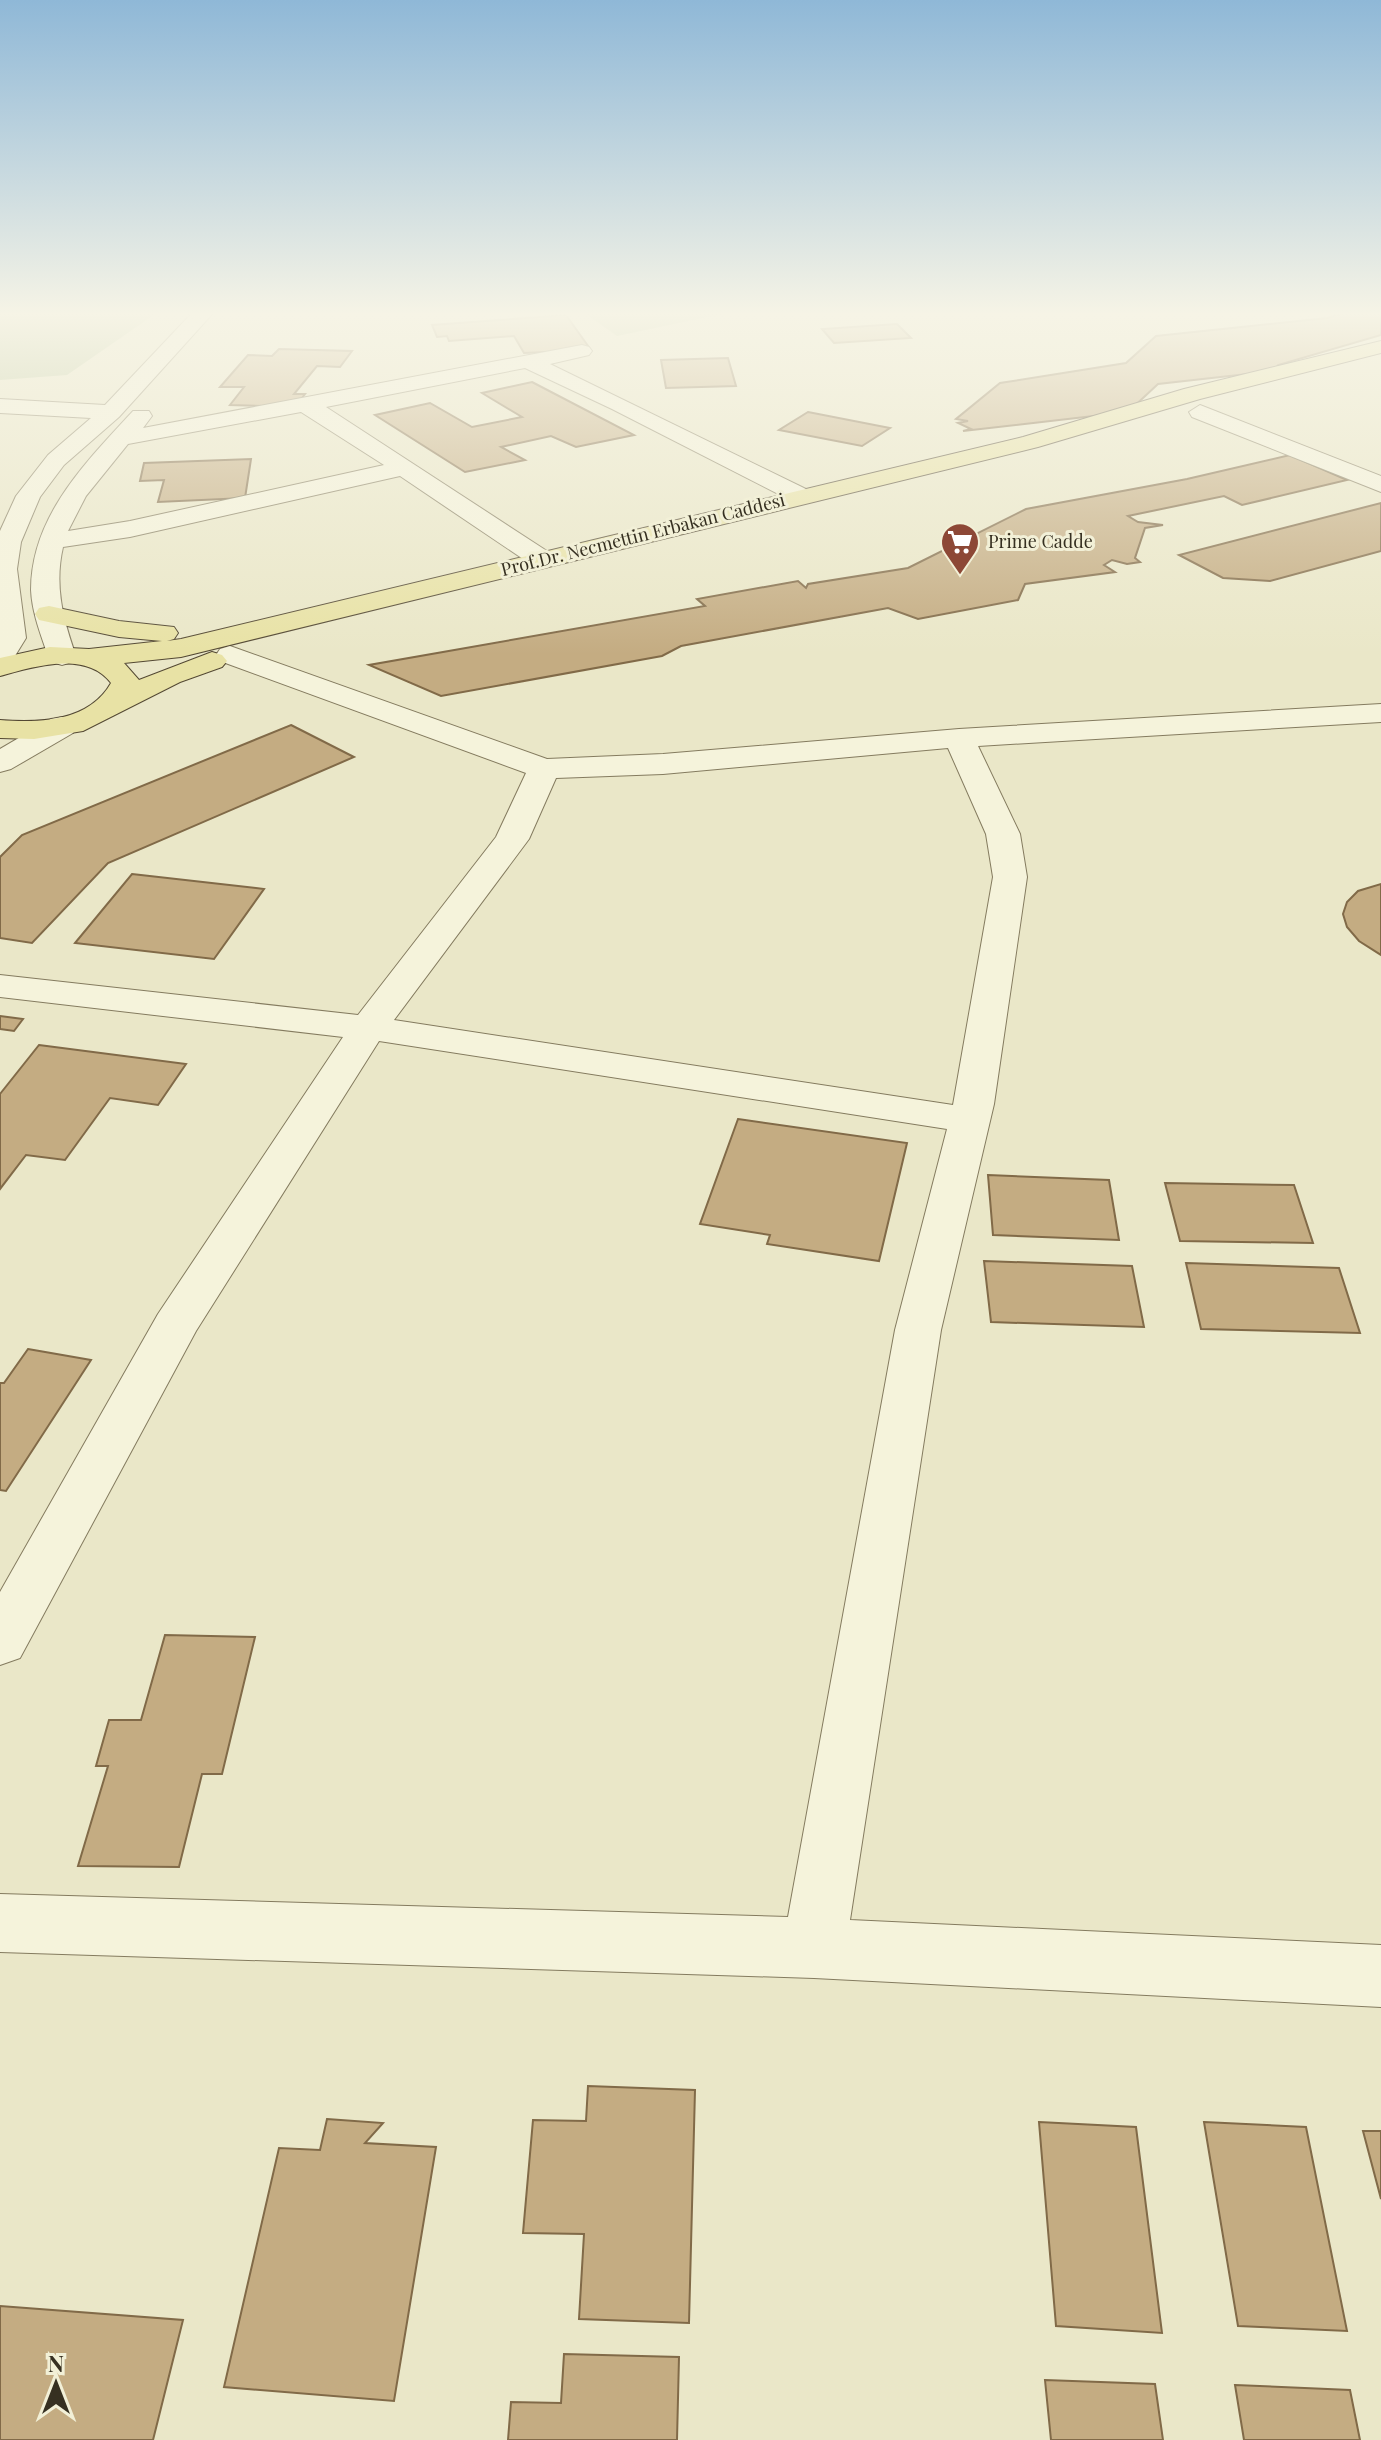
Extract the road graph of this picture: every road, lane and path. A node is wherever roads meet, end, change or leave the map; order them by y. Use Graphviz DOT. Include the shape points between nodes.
graph roads {
  1 [pos="95,426"];
  2 [pos="132,426"];
  3 [pos="188,426"];
  4 [pos="341,426"];
  5 [pos="663,426"];
  6 [pos="1084,426"];
  7 [pos="1149,426"];
  8 [pos="1234,426"];
  9 [pos="121,438"];
  10 [pos="405,468"];
  11 [pos="1381,485"];
  12 [pos="801,496"];
  13 [pos="8,517"];
  14 [pos="51,541"];
  15 [pos="541,559"];
  16 [pos="49,614"];
  17 [pos="254,630"];
  18 [pos="230,655"];
  19 [pos="75,657"];
  20 [pos="0,658"];
  21 [pos="0,667"];
  22 [pos="109,707"];
  23 [pos="1381,713"];
  24 [pos="62,726"];
  25 [pos="1,730"];
  26 [pos="959,738"];
  27 [pos="0,762"];
  28 [pos="544,769"];
  29 [pos="0,986"];
  30 [pos="368,1028"];
  31 [pos="969,1120"];
  32 [pos="0,1642"];
  33 [pos="0,1923"];
  34 [pos="814,1948"];
  35 [pos="1381,1976"];
  1 -- 13 [label="street" via="56,460"];
  2 -- 9 [label="street"];
  3 -- 9 [label="street"];
  4 -- 10 [label="street"];
  5 -- 12 [label="street"];
  6 -- 12 [label="main road, Prof.Dr. Necmettin Erbakan Caddesi"];
  7 -- 18 [label="main road, Prof.Dr. Necmettin Erbakan Caddesi" via="908,491 474,590"];
  8 -- 11 [label="street"];
  9 -- 14 [label="street" via="82,482"];
  10 -- 14 [label="street" via="130,529"];
  10 -- 15 [label="street"];
  12 -- 15 [label="main road, Prof.Dr. Necmettin Erbakan Caddesi"];
  13 -- 20 [label="street" via="4,569 12,638"];
  14 -- 16 [label="street" via="45,566"];
  15 -- 17 [label="main road, Prof.Dr. Necmettin Erbakan Caddesi"];
  16 -- 17 [label="main road" via="139,632"];
  16 -- 19 [label="street"];
  17 -- 19 [label="main road, Prof.Dr. Necmettin Erbakan Caddesi" via="181,648"];
  18 -- 22 [label="main road, Prof.Dr. Necmettin Erbakan Caddesi" via="170,676"];
  18 -- 28 [label="street"];
  19 -- 21 [label="main road, Prof.Dr. Necmettin Erbakan Caddesi" via="35,658"];
  19 -- 22 [label="main road" via="108,664 121,673 126,683 122,695"];
  22 -- 24 [label="main road, Prof.Dr. Necmettin Erbakan Caddesi"];
  23 -- 26 [label="street"];
  24 -- 25 [label="main road, Prof.Dr. Necmettin Erbakan Caddesi"];
  24 -- 27 [label="street"];
  26 -- 28 [label="street"];
  26 -- 31 [label="street" via="1003,834 1010,877"];
  28 -- 30 [label="street" via="512,839"];
  29 -- 30 [label="street"];
  30 -- 31 [label="street"];
  30 -- 32 [label="street" via="175,1326"];
  31 -- 34 [label="street" via="918,1330"];
  33 -- 34 [label="street"];
  34 -- 35 [label="street"];
}
